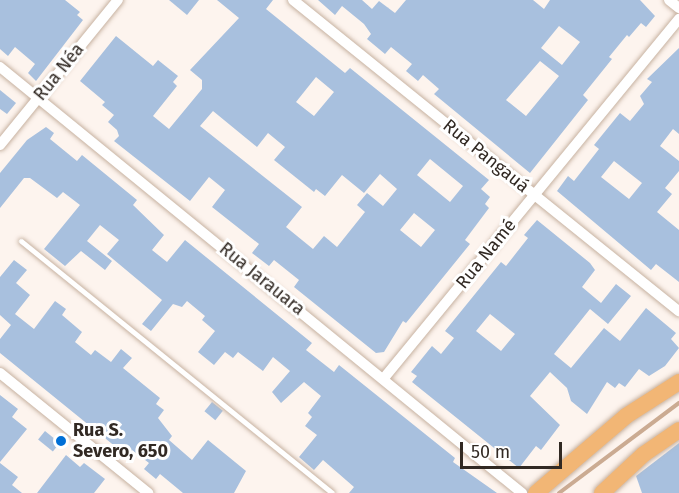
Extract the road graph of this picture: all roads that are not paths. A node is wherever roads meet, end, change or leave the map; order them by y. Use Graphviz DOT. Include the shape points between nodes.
graph roads {
  1 [pos="118,0"];
  2 [pos="293,0"];
  3 [pos="669,0"];
  4 [pos="679,8"];
  5 [pos="679,19"];
  6 [pos="0,67"];
  7 [pos="38,97"];
  8 [pos="0,145"];
  9 [pos="533,195"];
  10 [pos="21,241"];
  11 [pos="679,312"];
  12 [pos="0,373"];
  13 [pos="384,378"];
  14 [pos="679,382"];
  15 [pos="679,429"];
  16 [pos="148,493"];
  17 [pos="332,493"];
  18 [pos="522,493"];
  19 [pos="536,493"];
  20 [pos="602,493"];
  1 -- 7 [label="street, Rua Néa"];
  2 -- 9 [label="street, Rua Pangauá"];
  3 -- 4 [label="street"];
  5 -- 9 [label="street, Rua Namé"];
  6 -- 7 [label="street, Rua Jarauara"];
  7 -- 8 [label="street, Rua Néa"];
  7 -- 13 [label="street, Rua Jarauara"];
  9 -- 11 [label="street, Rua Pangauá"];
  9 -- 13 [label="street, Rua Namé"];
  10 -- 17 [label="lane"];
  12 -- 16 [label="street"];
  13 -- 18 [label="street, Rua Jarauara"];
  14 -- 19 [label="main road" via="626,416"];
  15 -- 20 [label="main road" via="644,454"];
}
